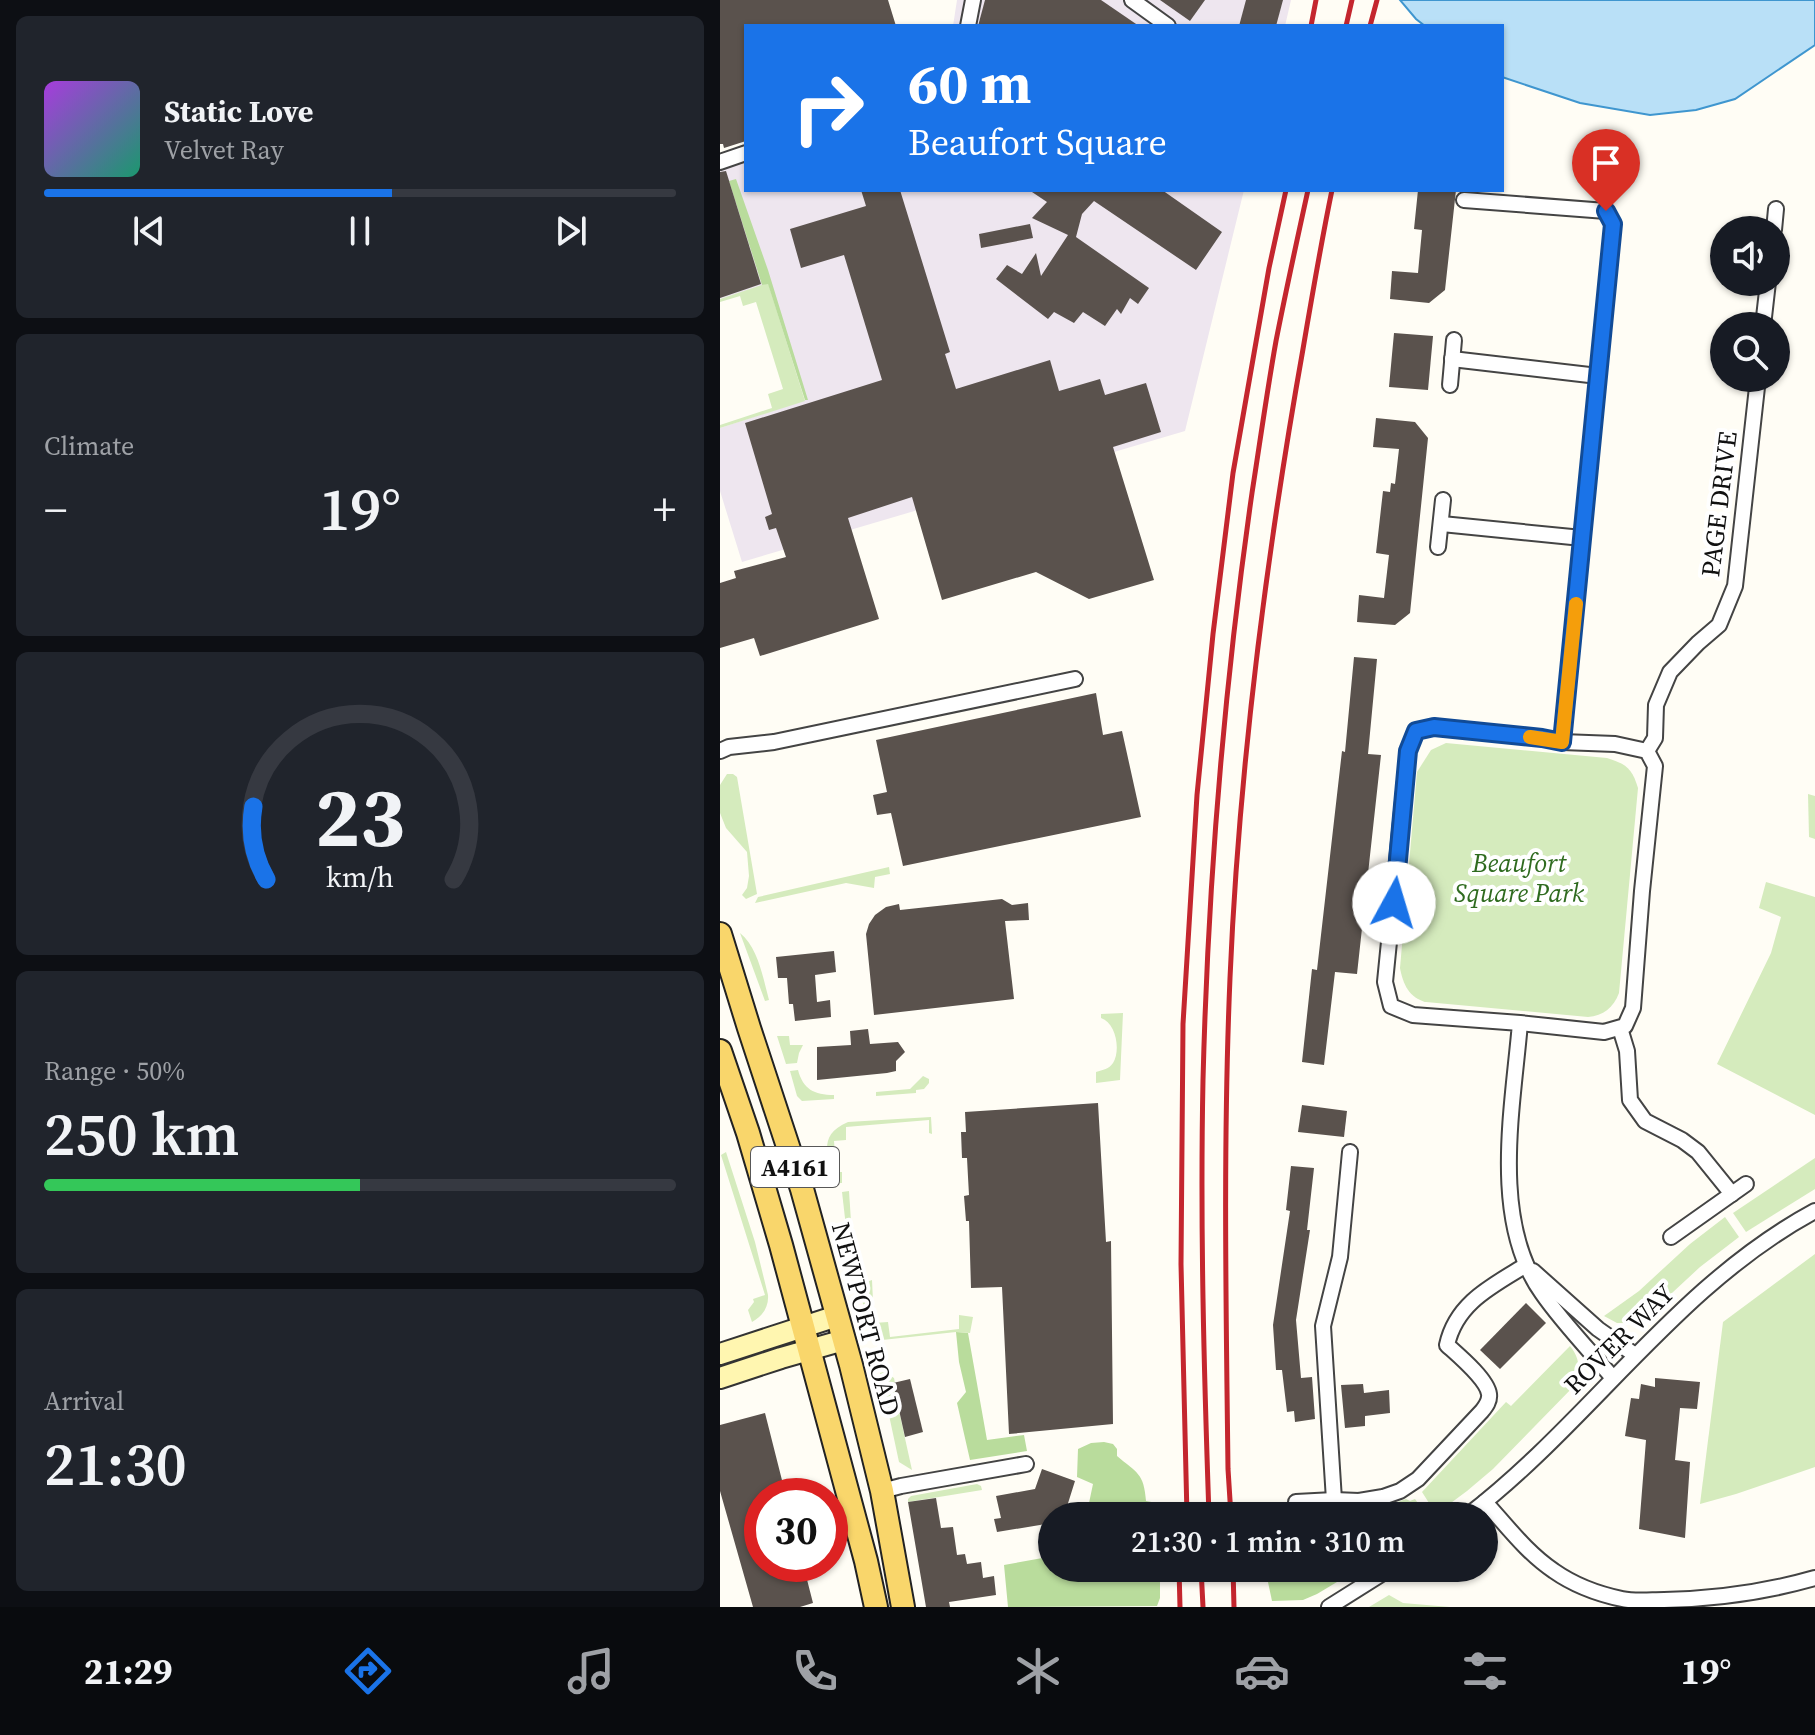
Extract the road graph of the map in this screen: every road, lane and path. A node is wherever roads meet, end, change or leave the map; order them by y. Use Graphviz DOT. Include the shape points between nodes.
graph roads {
  1 [pos="973,0"];
  2 [pos="1132,0"];
  3 [pos="968,24"];
  4 [pos="1165,24"];
  5 [pos="744,154"];
  6 [pos="720,162"];
  7 [pos="1464,200"];
  8 [pos="1776,209"];
  9 [pos="1775,216"];
  10 [pos="1454,340"];
  11 [pos="1452,359"];
  12 [pos="1598,376"];
  13 [pos="1450,385"];
  14 [pos="1756,392"];
  15 [pos="1443,500"];
  16 [pos="1442,524"];
  17 [pos="1582,538"];
  18 [pos="1438,547"];
  19 [pos="1075,679"];
  20 [pos="1562,742"];
  21 [pos="723,747"];
  22 [pos="1647,751"];
  23 [pos="720,934"];
  24 [pos="1620,1028"];
  25 [pos="1520,1030"];
  26 [pos="720,1051"];
  27 [pos="1350,1152"];
  28 [pos="1746,1184"];
  29 [pos="1732,1194"];
  30 [pos="1815,1211"];
  31 [pos="1671,1237"];
  32 [pos="1526,1265"];
  33 [pos="837,1316"];
  34 [pos="803,1326"];
  35 [pos="844,1340"];
  36 [pos="809,1350"];
  37 [pos="720,1354"];
  38 [pos="1635,1355"];
  39 [pos="720,1378"];
  40 [pos="1613,1378"];
  41 [pos="1026,1464"];
  42 [pos="882,1491"];
  43 [pos="1334,1500"];
  44 [pos="1296,1502"];
  45 [pos="1485,1502"];
  46 [pos="1498,1516"];
  47 [pos="1815,1578"];
  48 [pos="1369,1582"];
  49 [pos="876,1607"];
  50 [pos="903,1607"];
  51 [pos="1329,1607"];
  1 -- 3 [label="street"];
  2 -- 4 [label="street"];
  5 -- 6 [label="street"];
  7 -- 12 [label="street" via="1606,211 1613,224"];
  8 -- 9 [label="street"];
  10 -- 11 [label="street"];
  11 -- 12 [label="street"];
  11 -- 13 [label="street"];
  12 -- 17 [label="street"];
  14 -- 22 [label="street, PAGE DRIVE" via="1735,586 1719,625 1670,672 1656,705 1655,738"];
  15 -- 16 [label="street"];
  16 -- 17 [label="street"];
  16 -- 18 [label="street"];
  17 -- 20 [label="street"];
  19 -- 21 [label="street" via="774,742"];
  20 -- 22 [label="street"];
  20 -- 25 [label="street" via="1434,727 1416,731 1408,751 1385,982 1391,1006 1413,1015"];
  22 -- 24 [label="street" via="1655,766 1633,1008"];
  23 -- 33 [label="main road, NEWPORT ROAD / A4161"];
  24 -- 25 [label="street"];
  24 -- 29 [label="street" via="1630,1100 1645,1121 1698,1152"];
  25 -- 32 [label="street" via="1508,1144 1511,1217"];
  26 -- 34 [label="main road, A4161"];
  27 -- 43 [label="street" via="1340,1257 1323,1326"];
  28 -- 29 [label="street"];
  29 -- 31 [label="street"];
  30 -- 38 [label="street, ROVER WAY" via="1753,1251"];
  32 -- 38 [label="street"];
  32 -- 40 [label="street" via="1541,1292"];
  32 -- 43 [label="street" via="1460,1312 1450,1329 1447,1345 1487,1387 1488,1403 1482,1411 1412,1484 1383,1497"];
  33 -- 34 [label="street"];
  33 -- 35 [label="main road, NEWPORT ROAD / A4161"];
  34 -- 36 [label="main road, A4161"];
  34 -- 37 [label="street"];
  35 -- 36 [label="street"];
  35 -- 42 [label="main road, NEWPORT ROAD / A4161"];
  36 -- 39 [label="street"];
  36 -- 49 [label="main road, A4161"];
  38 -- 40 [label="street, ROVER WAY"];
  40 -- 45 [label="street, ROVER WAY"];
  41 -- 42 [label="street"];
  42 -- 50 [label="main road, NEWPORT ROAD / A4161"];
  43 -- 44 [label="street"];
  46 -- 47 [label="street" via="1554,1571 1624,1600 1689,1600"];
  48 -- 51 [label="street"];
}
